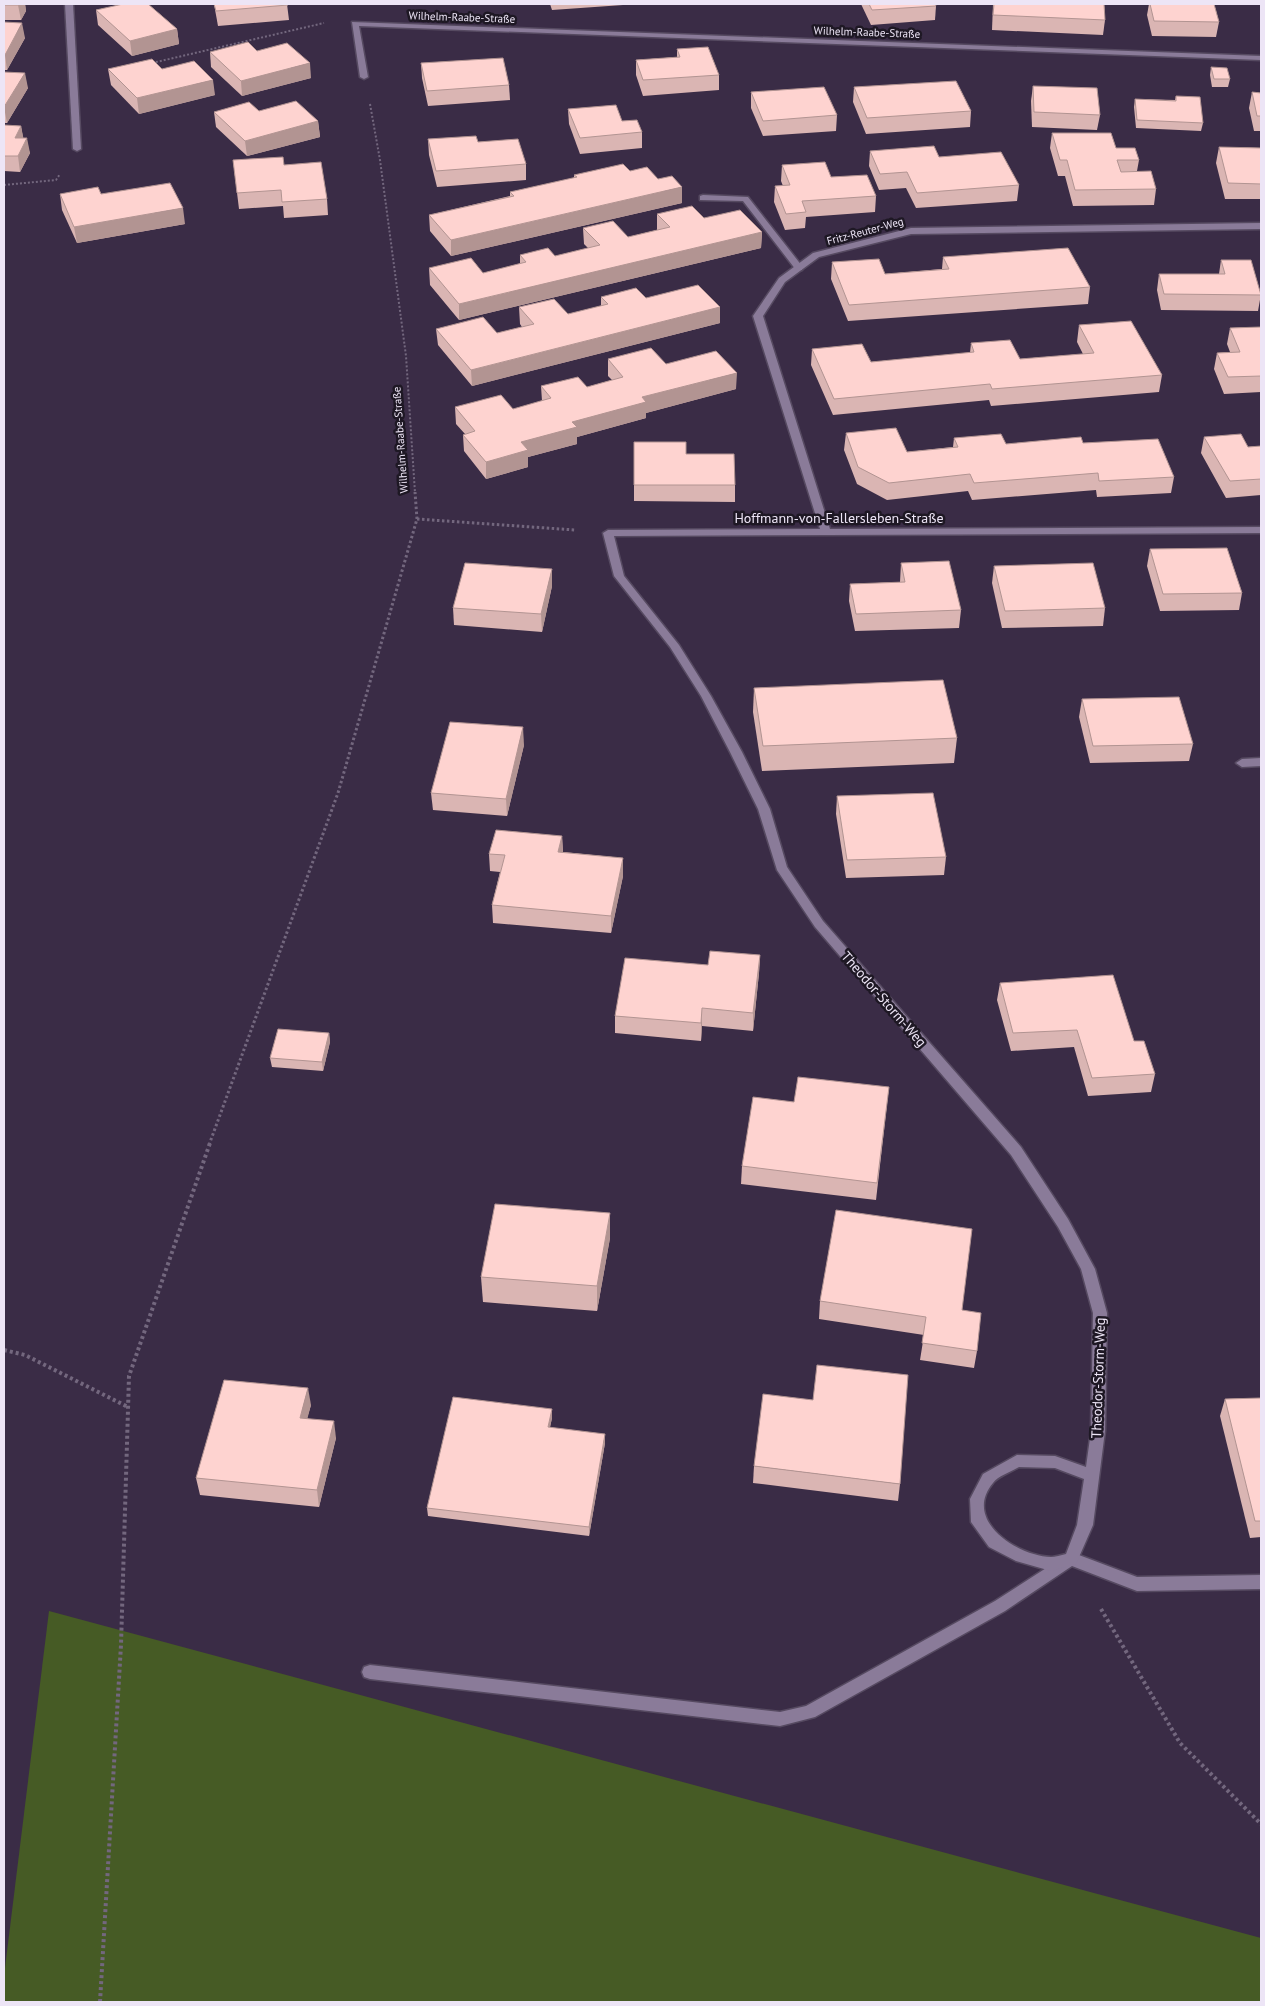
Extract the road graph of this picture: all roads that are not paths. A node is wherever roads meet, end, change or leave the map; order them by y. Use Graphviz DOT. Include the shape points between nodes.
graph roads {
  1 [pos="70,4"];
  2 [pos="1261,58"];
  3 [pos="364,77"];
  4 [pos="77,149"];
  5 [pos="704,198"];
  6 [pos="1261,226"];
  7 [pos="799,268"];
  8 [pos="1261,530"];
  9 [pos="826,532"];
  10 [pos="608,533"];
  11 [pos="1261,762"];
  12 [pos="1242,763"];
  13 [pos="1091,1475"];
  14 [pos="1071,1559"];
  15 [pos="1261,1582"];
  16 [pos="370,1672"];
  1 -- 4 [label="street"];
  2 -- 3 [label="street, Wilhelm-Raabe-Straße" via="355,24"];
  5 -- 7 [label="street" via="745,199"];
  6 -- 7 [label="street, Fritz-Reuter-Weg" via="910,231 816,256"];
  7 -- 9 [label="street, Fritz-Reuter-Weg" via="782,280 758,316"];
  8 -- 9 [label="street, Hoffmann-von-Fallersleben-Straße"];
  9 -- 10 [label="street, Hoffmann-von-Fallersleben-Straße"];
  10 -- 13 [label="street, Theodor-Storm-Weg" via="619,576 674,645 736,752 764,809 781,867 825,931 1016,1151 1063,1223 1088,1269 1100,1312 1098,1431"];
  11 -- 12 [label="street"];
  13 -- 14 [label="street, Theodor-Storm-Weg" via="1085,1525"];
  13 -- 14 [label="street" via="1055,1462 1017,1461 988,1478 977,1499 979,1522 994,1542 1021,1556 1051,1564"];
  14 -- 15 [label="street" via="1137,1584"];
  14 -- 16 [label="street" via="1000,1606 810,1712 780,1719"];
}
